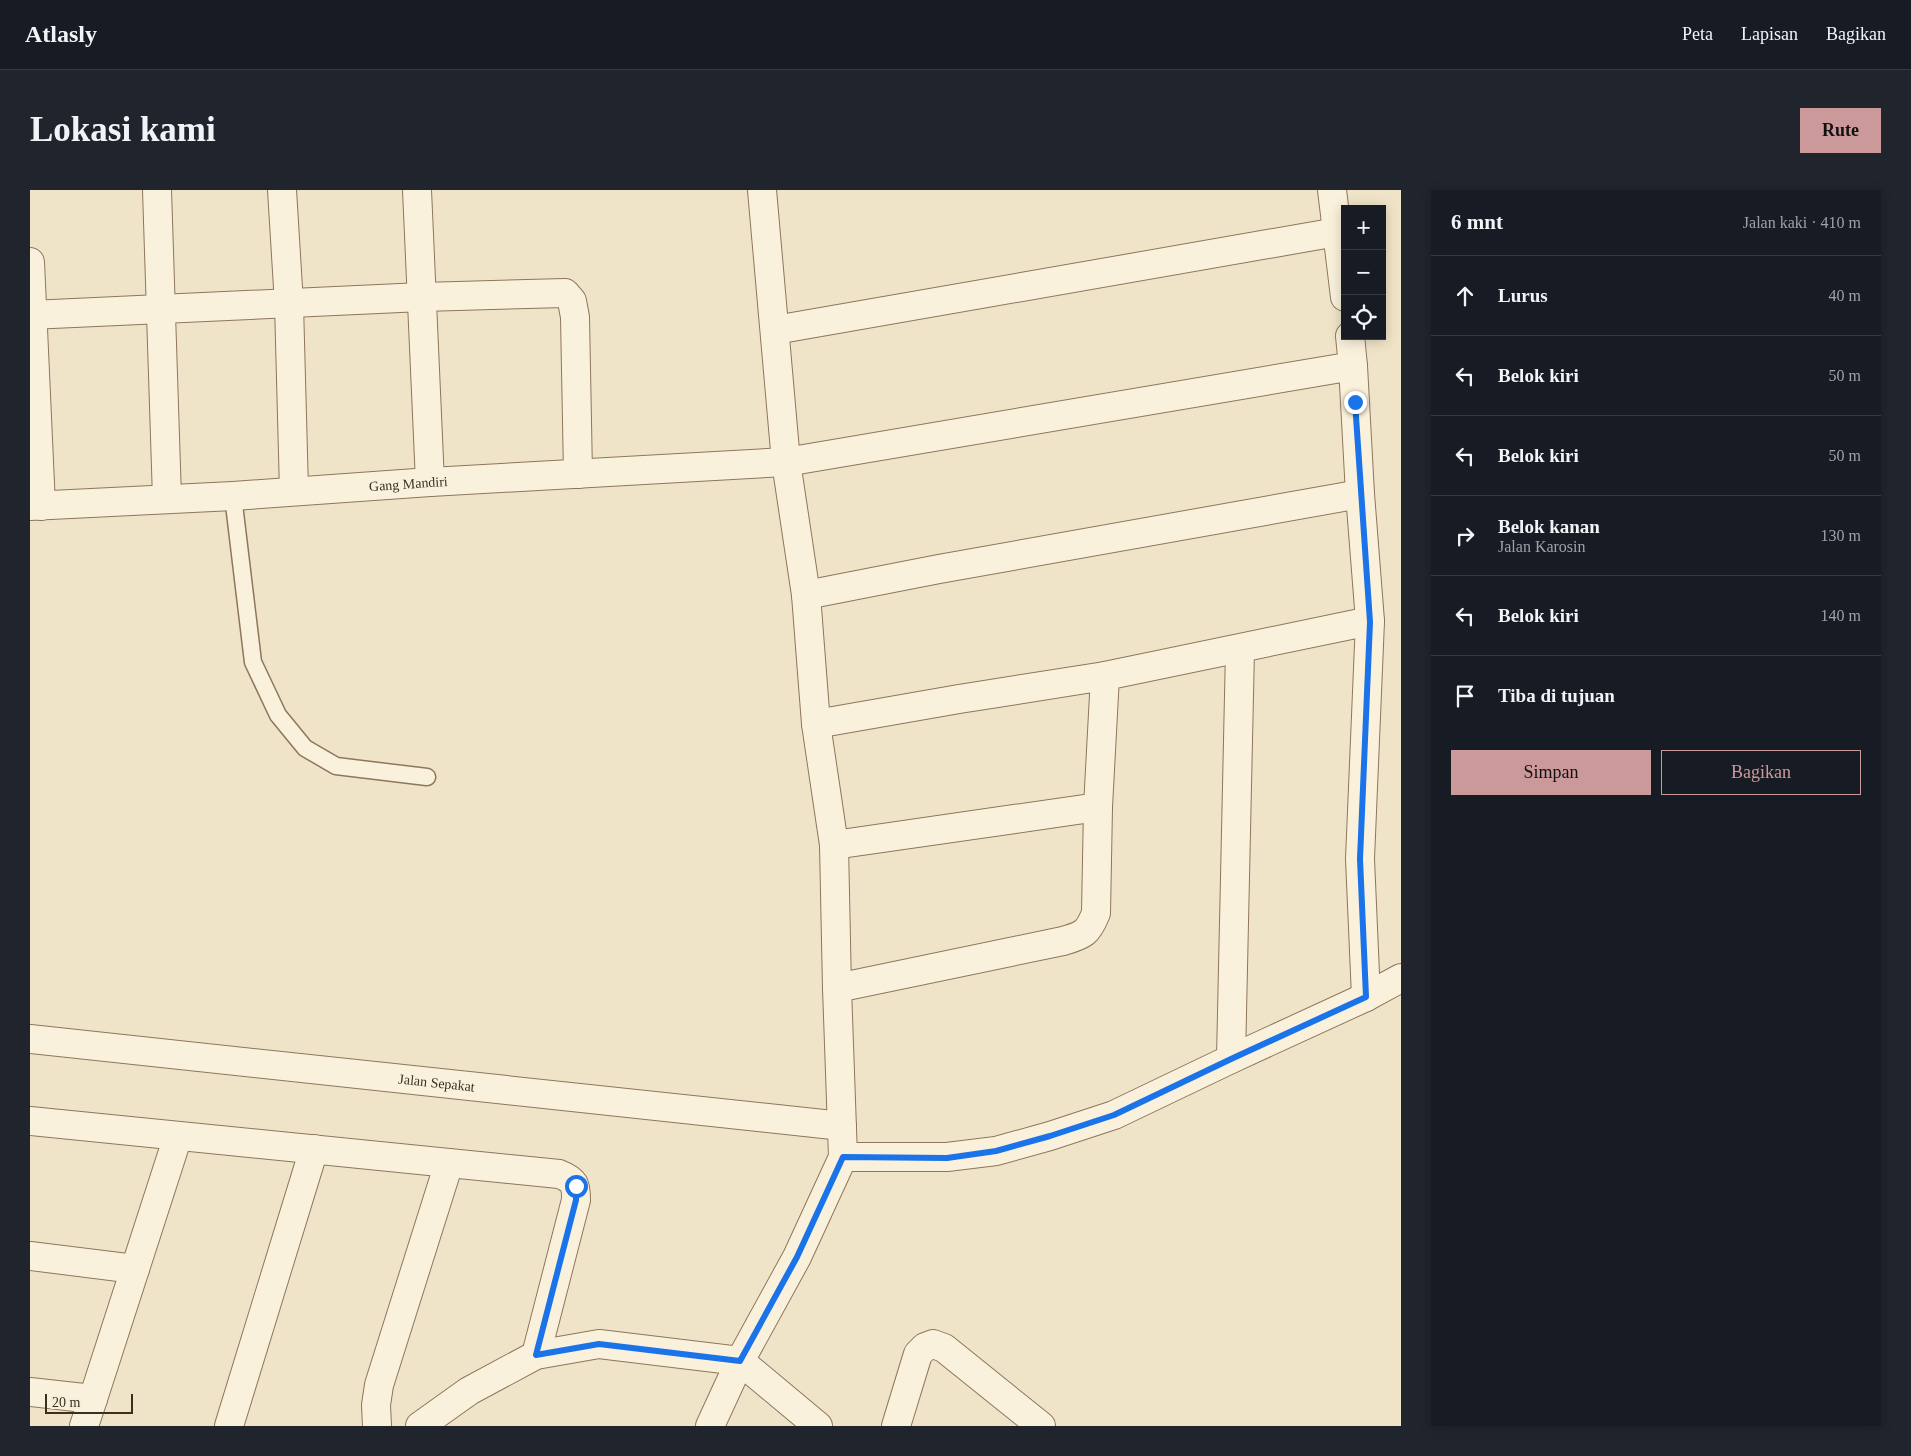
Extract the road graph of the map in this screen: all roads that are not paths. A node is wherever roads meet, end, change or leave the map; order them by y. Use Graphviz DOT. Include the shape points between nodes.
graph roads {
  1 [pos="156,190"];
  2 [pos="282,190"];
  3 [pos="416,190"];
  4 [pos="766,190"];
  5 [pos="1332,190"];
  6 [pos="1337,232"];
  7 [pos="30,262"];
  8 [pos="1345,295"];
  9 [pos="422,297"];
  10 [pos="289,304"];
  11 [pos="161,310"];
  12 [pos="31,315"];
  13 [pos="775,330"];
  14 [pos="1350,340"];
  15 [pos="1353,366"];
  16 [pos="786,462"];
  17 [pos="578,474"];
  18 [pos="430,482"];
  19 [pos="294,491"];
  20 [pos="1360,494"];
  21 [pos="233,496"];
  22 [pos="167,498"];
  23 [pos="35,506"];
  24 [pos="806,595"];
  25 [pos="1370,622"];
  26 [pos="1240,650"];
  27 [pos="1105,676"];
  28 [pos="816,724"];
  29 [pos="427,777"];
  30 [pos="1098,807"];
  31 [pos="834,845"];
  32 [pos="1401,978"];
  33 [pos="837,988"];
  34 [pos="1366,997"];
  35 [pos="30,1039"];
  36 [pos="1231,1059"];
  37 [pos="30,1121"];
  38 [pos="842,1126"];
  39 [pos="178,1136"];
  40 [pos="314,1149"];
  41 [pos="843,1157"];
  42 [pos="449,1163"];
  43 [pos="30,1256"];
  44 [pos="135,1269"];
  45 [pos="536,1355"];
  46 [pos="740,1361"];
  47 [pos="30,1392"];
  48 [pos="92,1399"];
  49 [pos="84,1426"];
  50 [pos="229,1426"];
  51 [pos="377,1426"];
  52 [pos="420,1426"];
  53 [pos="710,1426"];
  54 [pos="818,1426"];
  55 [pos="896,1426"];
  56 [pos="1041,1426"];
  1 -- 11 [label="street"];
  2 -- 10 [label="street"];
  3 -- 9 [label="street"];
  4 -- 13 [label="street"];
  5 -- 6 [label="street"];
  6 -- 8 [label="street"];
  6 -- 13 [label="street"];
  7 -- 12 [label="street"];
  9 -- 10 [label="street"];
  9 -- 17 [label="street" via="565,292 572,301 575,317"];
  9 -- 18 [label="street"];
  10 -- 11 [label="street"];
  10 -- 19 [label="street"];
  11 -- 12 [label="street"];
  11 -- 22 [label="street"];
  12 -- 23 [label="street"];
  13 -- 16 [label="street"];
  14 -- 15 [label="street"];
  15 -- 16 [label="street, Gang Mandiri"];
  15 -- 20 [label="street"];
  16 -- 17 [label="street, Gang Mandiri"];
  16 -- 24 [label="street"];
  17 -- 18 [label="street, Gang Mandiri"];
  18 -- 19 [label="street, Gang Mandiri"];
  19 -- 21 [label="street, Gang Mandiri"];
  20 -- 24 [label="street"];
  20 -- 25 [label="street"];
  21 -- 22 [label="street, Gang Mandiri"];
  21 -- 29 [label="lane" via="254,662 278,715 305,748 336,766"];
  22 -- 23 [label="street, Gang Mandiri"];
  24 -- 28 [label="street"];
  25 -- 26 [label="street"];
  25 -- 34 [label="street" via="1360,859"];
  26 -- 27 [label="street"];
  26 -- 36 [label="street"];
  27 -- 28 [label="street"];
  27 -- 30 [label="street"];
  28 -- 31 [label="street"];
  30 -- 31 [label="street"];
  30 -- 33 [label="street" via="1096,913 1090,928 1082,936"];
  31 -- 33 [label="street"];
  32 -- 34 [label="street"];
  33 -- 38 [label="street"];
  34 -- 36 [label="street"];
  35 -- 38 [label="street, Jalan Sepakat"];
  36 -- 41 [label="street" via="1114,1115 996,1151 947,1158"];
  37 -- 39 [label="street"];
  38 -- 41 [label="street"];
  39 -- 40 [label="street"];
  39 -- 44 [label="street"];
  40 -- 42 [label="street"];
  40 -- 50 [label="street"];
  41 -- 46 [label="street" via="797,1257"];
  42 -- 45 [label="street" via="559,1174 576,1186 576,1200"];
  42 -- 51 [label="street" via="379,1385"];
  43 -- 44 [label="street"];
  44 -- 48 [label="street"];
  45 -- 46 [label="street" via="599,1344"];
  45 -- 52 [label="street" via="469,1391"];
  46 -- 53 [label="street"];
  46 -- 54 [label="street"];
  47 -- 48 [label="street"];
  48 -- 49 [label="street"];
  55 -- 56 [label="street" via="918,1354 933,1344 944,1348"];
}
